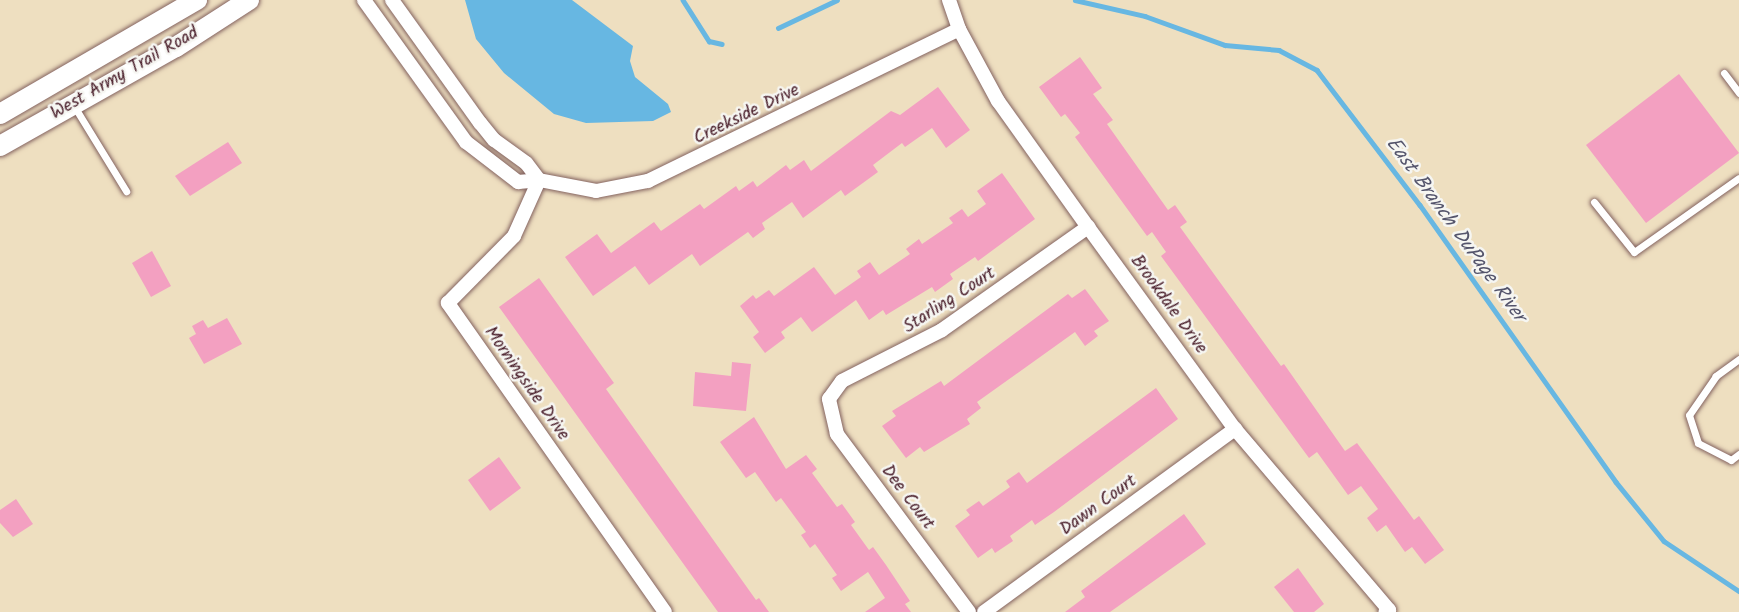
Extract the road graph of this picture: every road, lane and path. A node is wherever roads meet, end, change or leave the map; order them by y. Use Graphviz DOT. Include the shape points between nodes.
graph roads {
  1 [pos="197,0"];
  2 [pos="249,0"];
  3 [pos="364,0"];
  4 [pos="392,0"];
  5 [pos="949,0"];
  6 [pos="959,29"];
  7 [pos="440,68"];
  8 [pos="1724,73"];
  9 [pos="422,81"];
  10 [pos="1739,93"];
  11 [pos="74,106"];
  12 [pos="0,114"];
  13 [pos="0,146"];
  14 [pos="1739,178"];
  15 [pos="539,180"];
  16 [pos="126,191"];
  17 [pos="1594,202"];
  18 [pos="1088,227"];
  19 [pos="1739,359"];
  20 [pos="829,399"];
  21 [pos="1235,429"];
  22 [pos="1739,453"];
  23 [pos="1387,611"];
  24 [pos="665,612"];
  25 [pos="969,612"];
  26 [pos="984,612"];
  1 -- 12 [label="main road, West Army Trail Road"];
  2 -- 11 [label="main road, West Army Trail Road"];
  3 -- 9 [label="street, Creekside Drive"];
  4 -- 7 [label="street"];
  5 -- 6 [label="street, Brookdale Drive"];
  6 -- 15 [label="street, Creekside Drive" via="648,181 596,191"];
  6 -- 18 [label="street, Brookdale Drive" via="998,101"];
  7 -- 9 [label="street"];
  7 -- 15 [label="street" via="494,140 526,163"];
  8 -- 10 [label="lane"];
  9 -- 15 [label="street, Creekside Drive" via="478,153 518,182"];
  11 -- 13 [label="main road, West Army Trail Road"];
  11 -- 16 [label="lane"];
  14 -- 17 [label="lane" via="1634,252"];
  15 -- 24 [label="street, Morningside Drive" via="514,236 448,303"];
  18 -- 20 [label="street, Starling Court" via="942,330 842,381"];
  18 -- 21 [label="street, Brookdale Drive"];
  19 -- 22 [label="lane" via="1716,376 1689,415 1698,443 1731,460"];
  20 -- 25 [label="street, Dee Court" via="837,434"];
  21 -- 23 [label="street, Brookdale Drive"];
  21 -- 26 [label="street, Dawn Court"];
}
